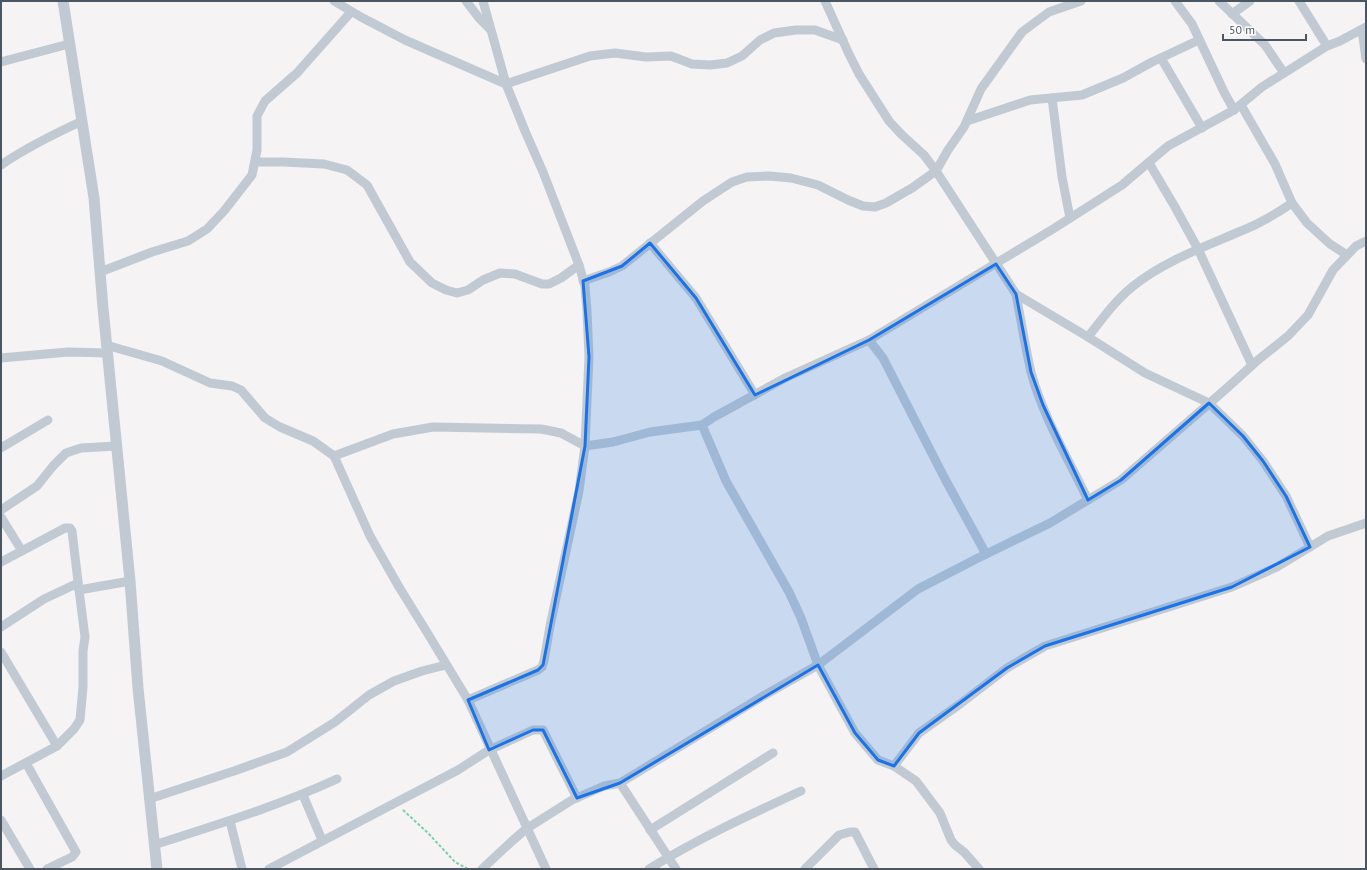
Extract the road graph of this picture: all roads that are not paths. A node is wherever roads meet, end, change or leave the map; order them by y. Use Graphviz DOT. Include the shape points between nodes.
graph roads {
  1 [pos="63,1"];
  2 [pos="334,1"];
  3 [pos="466,1"];
  4 [pos="483,1"];
  5 [pos="825,1"];
  6 [pos="1081,1"];
  7 [pos="1175,1"];
  8 [pos="1219,1"];
  9 [pos="1250,1"];
  10 [pos="1298,1"];
  11 [pos="351,12"];
  12 [pos="1232,14"];
  13 [pos="490,29"];
  14 [pos="1364,29"];
  15 [pos="843,40"];
  16 [pos="1199,40"];
  17 [pos="69,44"];
  18 [pos="1327,46"];
  19 [pos="1161,58"];
  20 [pos="1366,59"];
  21 [pos="1,62"];
  22 [pos="1284,73"];
  23 [pos="506,84"];
  24 [pos="1052,98"];
  25 [pos="1237,107"];
  26 [pos="82,121"];
  27 [pos="967,121"];
  28 [pos="1202,128"];
  29 [pos="255,162"];
  30 [pos="1149,163"];
  31 [pos="1,165"];
  32 [pos="936,171"];
  33 [pos="1292,203"];
  34 [pos="1070,218"];
  35 [pos="1366,241"];
  36 [pos="650,243"];
  37 [pos="1198,249"];
  38 [pos="1347,255"];
  39 [pos="996,264"];
  40 [pos="579,265"];
  41 [pos="100,272"];
  42 [pos="583,281"];
  43 [pos="1016,294"];
  44 [pos="1088,337"];
  45 [pos="869,340"];
  46 [pos="107,349"];
  47 [pos="1,358"];
  48 [pos="1252,365"];
  49 [pos="755,395"];
  50 [pos="1209,403"];
  51 [pos="48,420"];
  52 [pos="702,425"];
  53 [pos="116,446"];
  54 [pos="585,446"];
  55 [pos="1,448"];
  56 [pos="334,456"];
  57 [pos="1088,500"];
  58 [pos="1,510"];
  59 [pos="1,516"];
  60 [pos="1366,523"];
  61 [pos="1310,547"];
  62 [pos="22,551"];
  63 [pos="986,554"];
  64 [pos="1,562"];
  65 [pos="130,581"];
  66 [pos="78,587"];
  67 [pos="1,627"];
  68 [pos="2,656"];
  69 [pos="446,665"];
  70 [pos="818,665"];
  71 [pos="468,700"];
  72 [pos="57,746"];
  73 [pos="490,750"];
  74 [pos="773,753"];
  75 [pos="26,763"];
  76 [pos="894,766"];
  77 [pos="2,774"];
  78 [pos="337,779"];
  79 [pos="620,783"];
  80 [pos="801,791"];
  81 [pos="303,795"];
  82 [pos="577,798"];
  83 [pos="149,799"];
  84 [pos="1,820"];
  85 [pos="230,821"];
  86 [pos="526,829"];
  87 [pos="650,830"];
  88 [pos="322,840"];
  89 [pos="154,844"];
  90 [pos="668,857"];
  91 [pos="51,868"];
  92 [pos="30,869"];
  93 [pos="156,869"];
  94 [pos="242,869"];
  95 [pos="269,869"];
  96 [pos="482,869"];
  97 [pos="546,869"];
  98 [pos="649,869"];
  99 [pos="676,869"];
  100 [pos="805,869"];
  101 [pos="874,869"];
  102 [pos="979,869"];
  1 -- 17 [label="street"];
  2 -- 11 [label="street"];
  3 -- 13 [label="street"];
  4 -- 13 [label="street"];
  5 -- 15 [label="street"];
  6 -- 27 [label="street" via="1049,12 1022,32 981,90"];
  7 -- 16 [label="street" via="1192,24"];
  8 -- 12 [label="street"];
  9 -- 12 [label="street"];
  10 -- 18 [label="street"];
  11 -- 23 [label="street" via="405,40"];
  11 -- 29 [label="street" via="297,73 265,101 257,116"];
  12 -- 22 [label="street" via="1265,46"];
  13 -- 23 [label="street"];
  14 -- 18 [label="street"];
  14 -- 20 [label="street"];
  15 -- 23 [label="street" via="815,30 774,32 742,56 727,63 710,65 692,64 671,56 646,57 615,53 590,56"];
  15 -- 32 [label="street" via="859,74 889,121 924,155"];
  16 -- 19 [label="street"];
  16 -- 25 [label="street" via="1224,92"];
  17 -- 21 [label="street"];
  17 -- 26 [label="street"];
  18 -- 22 [label="street"];
  19 -- 24 [label="street" via="1082,95"];
  19 -- 28 [label="street"];
  22 -- 25 [label="street"];
  23 -- 40 [label="street"];
  24 -- 27 [label="street" via="1030,100"];
  24 -- 34 [label="street"];
  25 -- 28 [label="street"];
  25 -- 33 [label="street" via="1275,164"];
  26 -- 31 [label="street"];
  26 -- 41 [label="street" via="94,198"];
  27 -- 32 [label="street"];
  28 -- 30 [label="street" via="1168,146"];
  29 -- 40 [label="street" via="324,164 347,170 367,185 410,262 432,283 446,290 457,293 468,290 500,273 515,274 549,284"];
  29 -- 41 [label="street" via="252,175 207,229 188,241"];
  30 -- 34 [label="street" via="1122,185"];
  30 -- 37 [label="street"];
  32 -- 36 [label="street" via="912,188 875,207 863,206 818,185 790,178 747,177 732,182 703,201"];
  32 -- 39 [label="street"];
  33 -- 37 [label="street" via="1261,222"];
  33 -- 38 [label="street" via="1318,234"];
  34 -- 39 [label="street"];
  35 -- 38 [label="street"];
  36 -- 42 [label="street" via="622,266"];
  36 -- 49 [label="street" via="696,298"];
  37 -- 44 [label="street" via="1163,266 1133,286 1113,305"];
  37 -- 48 [label="street"];
  38 -- 48 [label="street" via="1333,270 1308,315 1288,336"];
  39 -- 43 [label="street"];
  39 -- 45 [label="street"];
  40 -- 42 [label="street"];
  41 -- 46 [label="street"];
  42 -- 54 [label="street" via="589,357"];
  43 -- 44 [label="street"];
  43 -- 57 [label="street" via="1031,372 1040,398"];
  44 -- 50 [label="street" via="1145,373"];
  45 -- 49 [label="street" via="785,378"];
  45 -- 63 [label="street" via="883,358"];
  46 -- 47 [label="street"];
  46 -- 53 [label="street"];
  46 -- 56 [label="street" via="162,361 210,383 241,390 265,418 314,441"];
  48 -- 50 [label="street"];
  49 -- 52 [label="street"];
  50 -- 57 [label="street" via="1121,480"];
  50 -- 61 [label="street" via="1243,436 1263,461 1286,496"];
  51 -- 55 [label="street"];
  52 -- 54 [label="street" via="650,432"];
  52 -- 70 [label="street" via="726,481 789,592"];
  53 -- 58 [label="street" via="81,448 66,453 37,486"];
  53 -- 65 [label="street"];
  54 -- 56 [label="street" via="561,433 541,429 433,427 393,434"];
  54 -- 71 [label="street" via="579,491 543,665 538,670"];
  56 -- 69 [label="street" via="370,536"];
  57 -- 63 [label="street" via="1050,523"];
  59 -- 62 [label="street"];
  60 -- 61 [label="street" via="1328,536"];
  61 -- 76 [label="street" via="1277,567 1232,587 1045,646 1007,668 919,733"];
  62 -- 64 [label="street"];
  62 -- 66 [label="street" via="65,528 70,528"];
  63 -- 70 [label="street" via="918,589"];
  65 -- 66 [label="street"];
  65 -- 83 [label="street"];
  66 -- 67 [label="street" via="44,599"];
  66 -- 72 [label="street" via="85,637 80,720 74,730"];
  68 -- 72 [label="street"];
  69 -- 71 [label="street"];
  69 -- 83 [label="street" via="394,681 369,695 335,722 287,752"];
  70 -- 76 [label="street" via="855,732 878,760"];
  70 -- 79 [label="street"];
  71 -- 73 [label="street"];
  72 -- 75 [label="street"];
  73 -- 82 [label="street" via="533,730 543,730"];
  73 -- 86 [label="street"];
  73 -- 88 [label="street" via="458,770"];
  74 -- 87 [label="street"];
  75 -- 77 [label="street"];
  75 -- 91 [label="street" via="76,852 72,857"];
  76 -- 102 [label="street" via="916,781 940,813 951,840"];
  78 -- 81 [label="street"];
  79 -- 82 [label="street" via="604,786"];
  79 -- 87 [label="street"];
  80 -- 90 [label="street"];
  81 -- 85 [label="street"];
  81 -- 88 [label="street"];
  82 -- 86 [label="street"];
  83 -- 89 [label="street"];
  84 -- 92 [label="street"];
  85 -- 89 [label="street"];
  85 -- 94 [label="street"];
  86 -- 96 [label="street"];
  86 -- 97 [label="street"];
  87 -- 90 [label="street"];
  88 -- 95 [label="street"];
  89 -- 93 [label="street"];
  90 -- 98 [label="street"];
  90 -- 99 [label="street"];
  100 -- 101 [label="street" via="839,835 855,832"];
}
